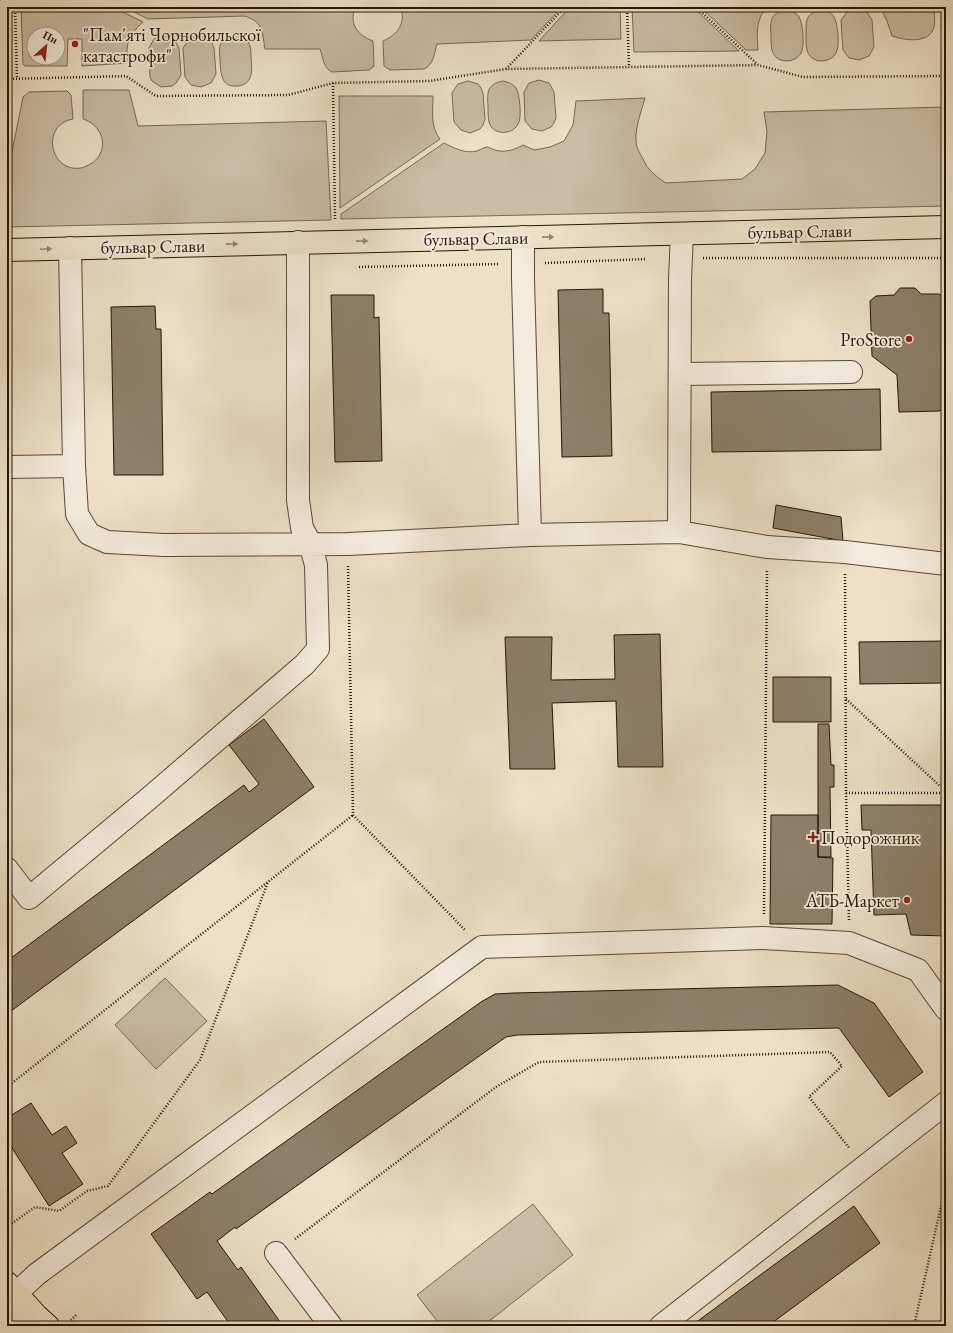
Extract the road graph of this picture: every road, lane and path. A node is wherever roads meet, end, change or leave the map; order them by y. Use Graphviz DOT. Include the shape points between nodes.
graph roads {
  1 [pos="15,7"];
  2 [pos="565,7"];
  3 [pos="627,7"];
  4 [pos="696,7"];
  5 [pos="758,65"];
  6 [pos="629,67"];
  7 [pos="506,69"];
  8 [pos="946,76"];
  9 [pos="7,79"];
  10 [pos="17,79"];
  11 [pos="333,83"];
  12 [pos="946,227"];
  13 [pos="682,234"];
  14 [pos="523,237"];
  15 [pos="298,242"];
  16 [pos="332,242"];
  17 [pos="70,248"];
  18 [pos="7,250"];
  19 [pos="681,258"];
  20 [pos="946,258"];
  21 [pos="523,264"];
  22 [pos="352,267"];
  23 [pos="851,372"];
  24 [pos="680,374"];
  25 [pos="74,466"];
  26 [pos="7,467"];
  27 [pos="679,532"];
  28 [pos="530,535"];
  29 [pos="310,543"];
  30 [pos="348,544"];
  31 [pos="768,547"];
  32 [pos="845,552"];
  33 [pos="946,564"];
  34 [pos="846,699"];
  35 [pos="946,787"];
  36 [pos="846,793"];
  37 [pos="946,793"];
  38 [pos="353,815"];
  39 [pos="7,869"];
  40 [pos="268,882"];
  41 [pos="763,938"];
  42 [pos="849,943"];
  43 [pos="482,947"];
  44 [pos="946,1009"];
  45 [pos="7,1087"];
  46 [pos="946,1103"];
  47 [pos="864,1167"];
  48 [pos="946,1184"];
  49 [pos="7,1227"];
  50 [pos="276,1253"];
  51 [pos="10,1293"];
  52 [pos="7,1315"];
  53 [pos="18,1326"];
  54 [pos="48,1326"];
  55 [pos="331,1326"];
  56 [pos="661,1326"];
  57 [pos="914,1326"];
  1 -- 10 [label="path"];
  2 -- 7 [label="path"];
  3 -- 6 [label="path"];
  4 -- 5 [label="path"];
  5 -- 6 [label="path"];
  5 -- 8 [label="path" via="803,77"];
  6 -- 7 [label="path"];
  7 -- 11 [label="path" via="429,81"];
  9 -- 10 [label="path"];
  10 -- 11 [label="path" via="126,76 156,96 288,95"];
  11 -- 16 [label="path" via="335,225"];
  12 -- 13 [label="main road, бульвар Слави"];
  14 -- 13 [label="main road, бульвар Слави, one-way"];
  13 -- 19 [label="lane"];
  16 -- 14 [label="main road, бульвар Слави, one-way"];
  14 -- 21 [label="lane"];
  15 -- 16 [label="main road, бульвар Слави"];
  17 -- 15 [label="main road, бульвар Слави, one-way"];
  15 -- 29 [label="lane" via="298,500 302,528"];
  18 -- 17 [label="main road, бульвар Слави, one-way"];
  17 -- 25 [label="lane"];
  19 -- 20 [label="path"];
  19 -- 21 [label="path"];
  19 -- 24 [label="lane"];
  21 -- 22 [label="path"];
  21 -- 28 [label="lane"];
  23 -- 24 [label="lane"];
  24 -- 27 [label="lane"];
  25 -- 26 [label="lane"];
  25 -- 29 [label="lane" via="77,514 89,534 107,542 164,545"];
  27 -- 28 [label="lane"];
  27 -- 31 [label="lane"];
  28 -- 30 [label="lane"];
  29 -- 30 [label="lane"];
  29 -- 39 [label="lane" via="316,565 318,649 305,664 29,898"];
  30 -- 38 [label="path"];
  31 -- 32 [label="lane"];
  31 -- 41 [label="path"];
  32 -- 33 [label="lane"];
  32 -- 34 [label="path"];
  34 -- 35 [label="path" via="940,786"];
  34 -- 36 [label="path"];
  36 -- 37 [label="path"];
  36 -- 42 [label="path"];
  38 -- 40 [label="path"];
  38 -- 43 [label="path"];
  40 -- 45 [label="path"];
  40 -- 49 [label="path" via="200,1060 108,1186 87,1191 59,1211 35,1207"];
  41 -- 42 [label="lane"];
  41 -- 43 [label="lane"];
  42 -- 44 [label="lane" via="918,970"];
  43 -- 51 [label="lane"];
  46 -- 47 [label="lane"];
  47 -- 50 [label="path" via="809,1097 842,1066 830,1052 539,1062 496,1087"];
  47 -- 56 [label="lane"];
  48 -- 57 [label="path"];
  50 -- 55 [label="lane"];
  51 -- 54 [label="main road"];
  52 -- 53 [label="main road"];
}
